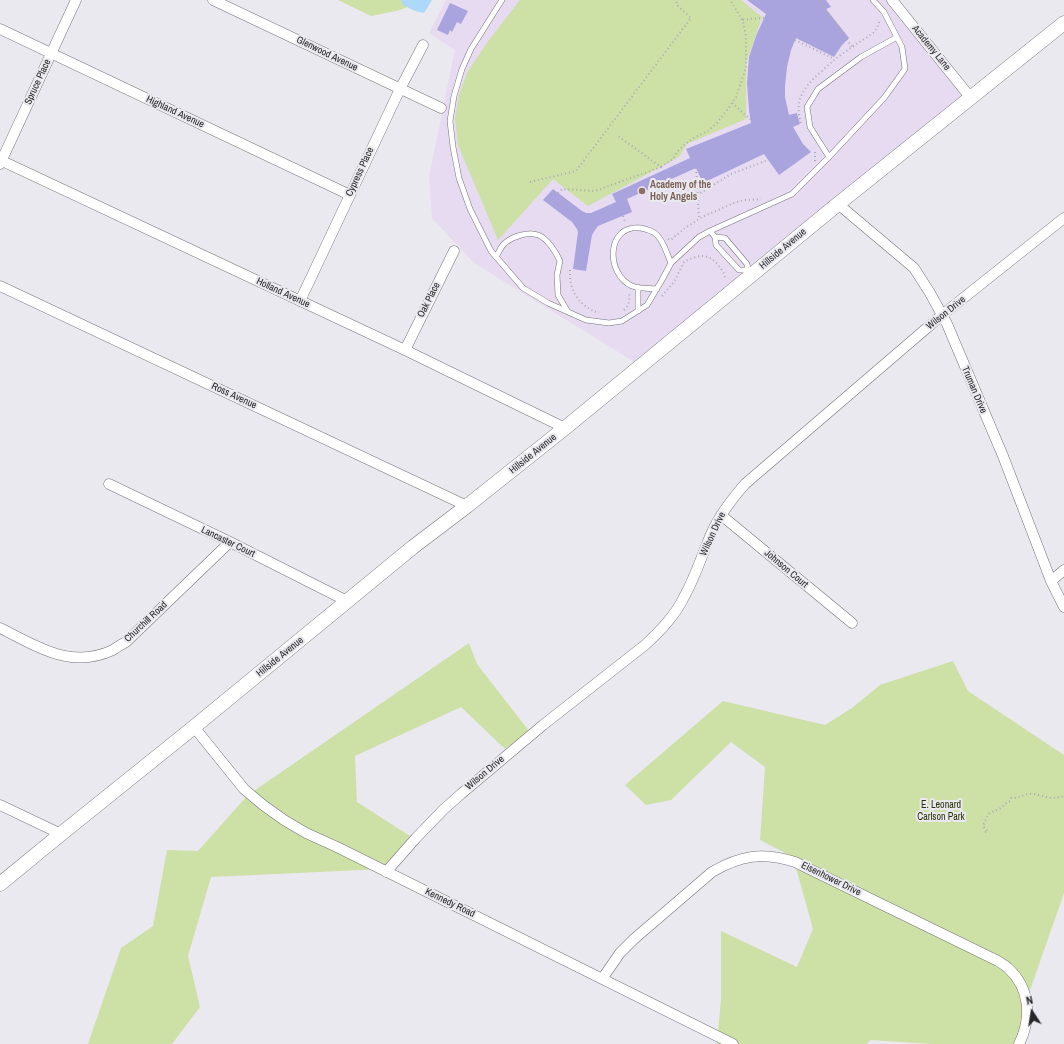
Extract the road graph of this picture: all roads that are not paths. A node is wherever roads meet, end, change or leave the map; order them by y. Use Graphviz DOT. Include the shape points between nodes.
graph roads {
  1 [pos="76,0"];
  2 [pos="213,0"];
  3 [pos="502,0"];
  4 [pos="873,0"];
  5 [pos="892,0"];
  6 [pos="1064,23"];
  7 [pos="0,29"];
  8 [pos="897,37"];
  9 [pos="423,45"];
  10 [pos="51,54"];
  11 [pos="400,88"];
  12 [pos="441,108"];
  13 [pos="954,111"];
  14 [pos="829,157"];
  15 [pos="1,161"];
  16 [pos="350,195"];
  17 [pos="838,204"];
  18 [pos="1064,218"];
  19 [pos="710,231"];
  20 [pos="715,237"];
  21 [pos="454,251"];
  22 [pos="496,256"];
  23 [pos="671,263"];
  24 [pos="750,273"];
  25 [pos="0,286"];
  26 [pos="638,287"];
  27 [pos="657,289"];
  28 [pos="300,301"];
  29 [pos="638,311"];
  30 [pos="568,313"];
  31 [pos="942,315"];
  32 [pos="405,350"];
  33 [pos="565,428"];
  34 [pos="109,484"];
  35 [pos="467,506"];
  36 [pos="721,515"];
  37 [pos="230,542"];
  38 [pos="1064,570"];
  39 [pos="1051,581"];
  40 [pos="347,601"];
  41 [pos="1064,607"];
  42 [pos="852,623"];
  43 [pos="0,628"];
  44 [pos="194,727"];
  45 [pos="0,805"];
  46 [pos="61,834"];
  47 [pos="386,872"];
  48 [pos="0,884"];
  49 [pos="602,979"];
  50 [pos="733,1044"];
  51 [pos="1020,1044"];
  1 -- 10 [label="street, Spruce Place"];
  2 -- 11 [label="street, Glenwood Avenue"];
  3 -- 22 [label="lane" via="471,49 462,69 450,121 452,147 459,178 470,209"];
  4 -- 8 [label="lane" via="884,12"];
  5 -- 13 [label="street, Academy Lane" via="970,96"];
  6 -- 13 [label="main road, Hillside Avenue"];
  7 -- 10 [label="street, Highland Avenue"];
  8 -- 14 [label="lane" via="902,47 905,69 884,98"];
  8 -- 14 [label="lane" via="860,57 818,89 807,107 810,127"];
  9 -- 11 [label="street, Cypress Place"];
  10 -- 15 [label="street, Spruce Place"];
  10 -- 16 [label="street, Highland Avenue"];
  11 -- 12 [label="street, Glenwood Avenue"];
  11 -- 16 [label="street, Cypress Place"];
  13 -- 17 [label="main road, Hillside Avenue"];
  14 -- 19 [label="lane" via="792,194"];
  15 -- 28 [label="street, Holland Avenue"];
  16 -- 28 [label="street, Cypress Place"];
  17 -- 24 [label="main road, Hillside Avenue"];
  17 -- 31 [label="street, Truman Drive" via="914,268"];
  18 -- 31 [label="street, Wilson Drive"];
  19 -- 20 [label="lane"];
  19 -- 23 [label="lane" via="699,237"];
  20 -- 24 [label="lane" via="725,238 747,264"];
  20 -- 24 [label="lane" via="716,246 739,270"];
  21 -- 32 [label="street, Oak Place"];
  22 -- 30 [label="lane" via="523,288"];
  22 -- 30 [label="lane" via="503,244 523,234 538,235 547,242 560,261 557,274 558,295"];
  23 -- 26 [label="lane" via="662,242 653,232 639,228 629,229 620,234 615,240 613,250 616,268 626,282"];
  23 -- 27 [label="lane"];
  24 -- 33 [label="main road, Hillside Avenue"];
  25 -- 35 [label="street, Ross Avenue"];
  26 -- 27 [label="lane"];
  26 -- 29 [label="lane"];
  27 -- 29 [label="lane" via="647,304"];
  28 -- 32 [label="street, Holland Avenue"];
  29 -- 30 [label="lane" via="622,321 610,323 586,320"];
  31 -- 36 [label="street, Wilson Drive" via="745,484"];
  31 -- 39 [label="street, Truman Drive" via="1003,456"];
  32 -- 33 [label="street, Holland Avenue"];
  33 -- 35 [label="main road, Hillside Avenue"];
  34 -- 37 [label="street, Lancaster Court"];
  35 -- 40 [label="main road, Hillside Avenue"];
  36 -- 42 [label="street, Johnson Court"];
  36 -- 47 [label="street, Wilson Drive" via="684,599 659,632 461,794"];
  37 -- 40 [label="street, Lancaster Court"];
  37 -- 43 [label="street, Churchill Road" via="126,642 113,650 87,657 59,655"];
  38 -- 39 [label="street"];
  39 -- 41 [label="street, Truman Drive"];
  40 -- 44 [label="main road, Hillside Avenue"];
  44 -- 46 [label="main road, Hillside Avenue"];
  44 -- 47 [label="street, Kennedy Road" via="244,789 263,805 306,833"];
  45 -- 46 [label="street"];
  46 -- 48 [label="main road, Hillside Avenue"];
  47 -- 49 [label="street, Kennedy Road"];
  49 -- 50 [label="street, Kennedy Road"];
  49 -- 51 [label="street, Eisenhower Drive" via="634,939 712,872 751,856 780,858 795,862 1008,968 1022,988 1028,1010 1027,1023"];
}
